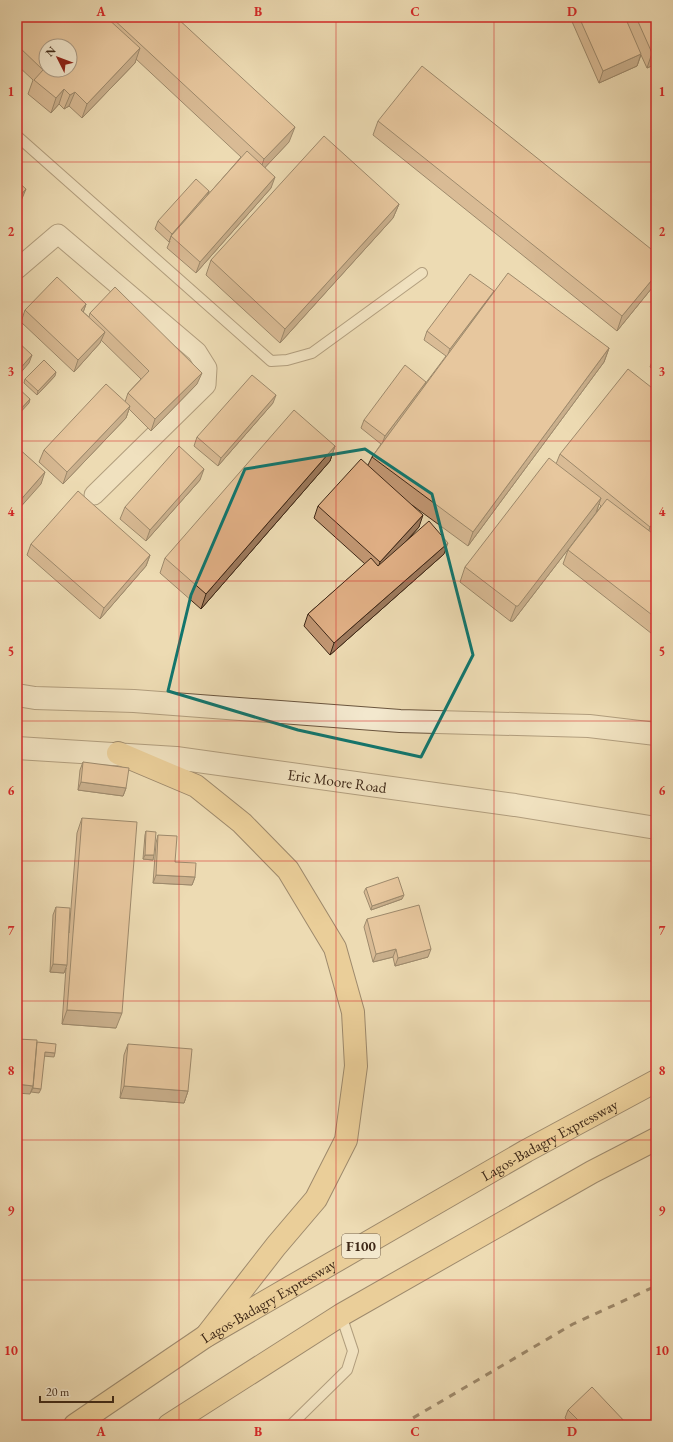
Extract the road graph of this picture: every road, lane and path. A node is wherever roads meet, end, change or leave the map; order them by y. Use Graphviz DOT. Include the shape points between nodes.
graph roads {
  1 [pos="17,136"];
  2 [pos="17,269"];
  3 [pos="422,273"];
  4 [pos="94,495"];
  5 [pos="17,695"];
  6 [pos="656,734"];
  7 [pos="17,748"];
  8 [pos="118,754"];
  9 [pos="656,828"];
  10 [pos="656,1081"];
  11 [pos="656,1139"];
  12 [pos="341,1315"];
  13 [pos="206,1336"];
  14 [pos="75,1425"];
  15 [pos="170,1425"];
  16 [pos="291,1425"];
  1 -- 3 [label="lane" via="271,361 312,353"];
  2 -- 4 [label="street" via="58,234 198,352 207,368 206,385"];
  5 -- 6 [label="street" via="400,720 590,726"];
  7 -- 8 [label="street, Eric Moore Road"];
  8 -- 9 [label="street, Eric Moore Road" via="176,758 313,776"];
  8 -- 13 [label="highway" via="196,786 242,823 288,870 335,948 353,1012 356,1066 346,1140 316,1199"];
  10 -- 13 [label="highway, Lagos-Badagry Expressway / F100" via="526,1151"];
  11 -- 12 [label="highway" via="592,1172"];
  12 -- 15 [label="highway"];
  12 -- 16 [label="lane" via="353,1351 347,1370"];
  13 -- 14 [label="highway, Lagos-Badagry Expressway / F100"];
}
